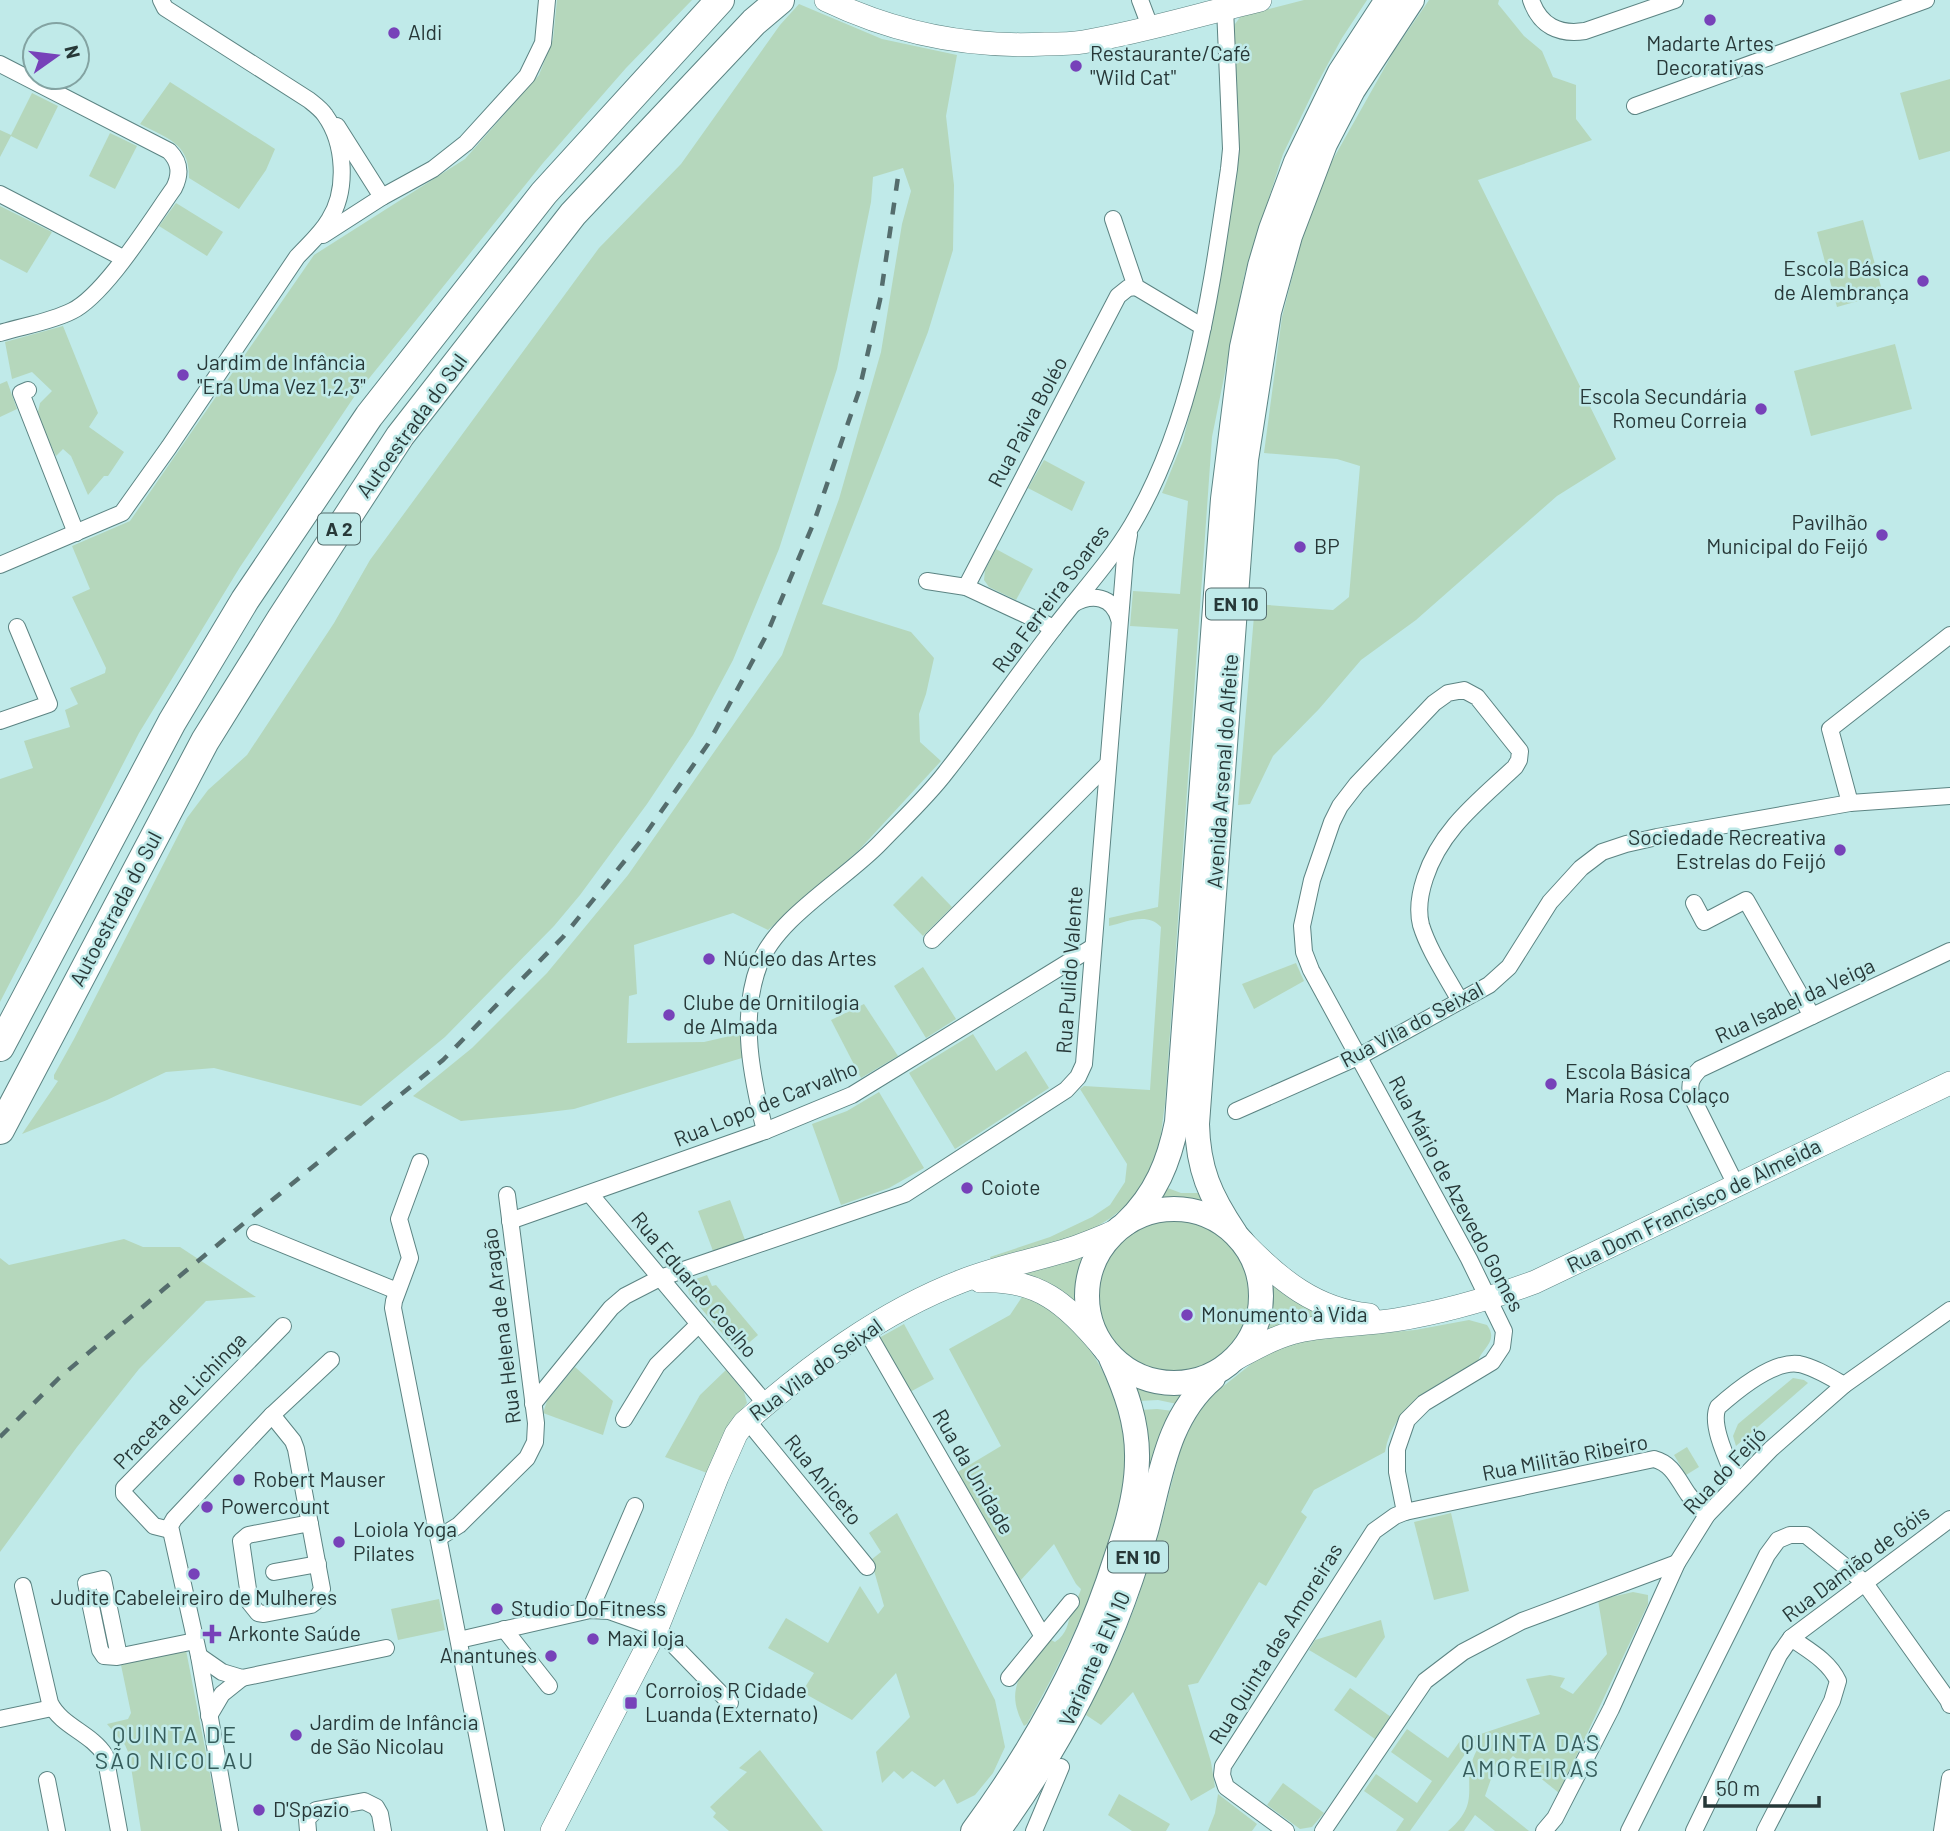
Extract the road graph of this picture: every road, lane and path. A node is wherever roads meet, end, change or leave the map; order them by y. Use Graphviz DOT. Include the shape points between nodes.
graph roads {
  1 [pos="161,0"];
  2 [pos="547,0"];
  3 [pos="720,0"];
  4 [pos="780,0"];
  5 [pos="1140,0"];
  6 [pos="1261,0"];
  7 [pos="1387,0"];
  8 [pos="1412,0"];
  9 [pos="1531,0"];
  10 [pos="1675,0"];
  11 [pos="1926,0"];
  12 [pos="835,4"];
  13 [pos="1225,8"];
  14 [pos="1151,29"];
  15 [pos="0,64"];
  16 [pos="1635,106"];
  17 [pos="325,115"];
  18 [pos="0,194"];
  19 [pos="382,197"];
  20 [pos="1113,219"];
  21 [pos="310,243"];
  22 [pos="123,258"];
  23 [pos="1136,287"];
  24 [pos="0,321"];
  25 [pos="30,324"];
  26 [pos="1203,327"];
  27 [pos="0,333"];
  28 [pos="24,392"];
  29 [pos="1131,526"];
  30 [pos="76,533"];
  31 [pos="0,565"];
  32 [pos="927,581"];
  33 [pos="966,587"];
  34 [pos="1071,606"];
  35 [pos="1119,625"];
  36 [pos="18,627"];
  37 [pos="1054,628"];
  38 [pos="1950,635"];
  39 [pos="0,721"];
  40 [pos="1107,766"];
  41 [pos="1950,796"];
  42 [pos="1850,803"];
  43 [pos="1694,903"];
  44 [pos="932,940"];
  45 [pos="1093,947"];
  46 [pos="1950,951"];
  47 [pos="1460,1001"];
  48 [pos="1812,1016"];
  49 [pos="0,1047"];
  50 [pos="1360,1056"];
  51 [pos="1950,1083"];
  52 [pos="1236,1111"];
  53 [pos="0,1130"];
  54 [pos="765,1131"];
  55 [pos="420,1162"];
  56 [pos="1736,1185"];
  57 [pos="590,1194"];
  58 [pos="507,1195"];
  59 [pos="510,1221"];
  60 [pos="1120,1227"];
  61 [pos="255,1233"];
  62 [pos="1240,1238"];
  63 [pos="660,1278"];
  64 [pos="943,1289"];
  65 [pos="397,1291"];
  66 [pos="1490,1299"];
  67 [pos="1950,1310"];
  68 [pos="1431,1313"];
  69 [pos="699,1324"];
  70 [pos="283,1326"];
  71 [pos="866,1330"];
  72 [pos="1106,1351"];
  73 [pos="331,1360"];
  74 [pos="1230,1364"];
  75 [pos="1844,1385"];
  76 [pos="533,1404"];
  77 [pos="766,1404"];
  78 [pos="272,1415"];
  79 [pos="624,1419"];
  80 [pos="747,1420"];
  81 [pos="1737,1483"];
  82 [pos="635,1506"];
  83 [pos="1405,1512"];
  84 [pos="1707,1516"];
  85 [pos="1950,1519"];
  86 [pos="310,1523"];
  87 [pos="170,1530"];
  88 [pos="440,1537"];
  89 [pos="1677,1563"];
  90 [pos="318,1564"];
  91 [pos="867,1567"];
  92 [pos="274,1572"];
  93 [pos="1864,1582"];
  94 [pos="23,1586"];
  95 [pos="1070,1602"];
  96 [pos="590,1610"];
  97 [pos="657,1628"];
  98 [pos="504,1629"];
  99 [pos="1042,1635"];
  100 [pos="1791,1638"];
  101 [pos="458,1640"];
  102 [pos="197,1648"];
  103 [pos="386,1648"];
  104 [pos="119,1656"];
  105 [pos="242,1678"];
  106 [pos="1009,1678"];
  107 [pos="549,1686"];
  108 [pos="1948,1696"];
  109 [pos="730,1703"];
  110 [pos="52,1708"];
  111 [pos="209,1716"];
  112 [pos="0,1719"];
  113 [pos="1061,1767"];
  114 [pos="1950,1778"];
  115 [pos="47,1780"];
  116 [pos="1947,1817"];
  117 [pos="57,1831"];
  118 [pos="119,1831"];
  119 [pos="230,1831"];
  120 [pos="308,1831"];
  121 [pos="383,1831"];
  122 [pos="496,1831"];
  123 [pos="552,1831"];
  124 [pos="973,1831"];
  125 [pos="998,1831"];
  126 [pos="1034,1831"];
  127 [pos="1286,1831"];
  128 [pos="1323,1831"];
  129 [pos="1544,1831"];
  130 [pos="1629,1831"];
  131 [pos="1694,1831"];
  132 [pos="1766,1831"];
  133 [pos="1942,1831"];
  1 -- 17 [label="street" via="165,8 309,100"];
  2 -- 19 [label="street" via="543,43 527,76 453,155"];
  3 -- 49 [label="highway, Autoestrada do Sul / A 2" via="544,193 362,428 245,600 172,722"];
  4 -- 53 [label="highway, Autoestrada do Sul / A 2" via="573,214 400,436 205,741"];
  5 -- 14 [label="street"];
  6 -- 13 [label="main road"];
  7 -- 60 [label="main road, Avenida Arsenal do Alfeite / EN 10" via="1340,72 1309,131 1270,229 1250,306 1223,499 1177,1122 1159,1180 1142,1207"];
  8 -- 62 [label="main road, Avenida Arsenal do Alfeite / EN 10" via="1353,90 1314,171 1278,274 1261,350 1246,460 1197,1124 1207,1186"];
  9 -- 10 [label="street" via="1544,23 1571,33"];
  11 -- 16 [label="street"];
  12 -- 14 [label="main road" via="911,32 967,43 1080,43"];
  13 -- 14 [label="main road"];
  13 -- 26 [label="street, Rua Ferreira Soares" via="1229,169"];
  15 -- 22 [label="street" via="175,157 179,173 174,188"];
  17 -- 19 [label="street" via="341,130"];
  17 -- 21 [label="street" via="342,171 331,218"];
  18 -- 22 [label="street"];
  19 -- 21 [label="street"];
  20 -- 23 [label="street"];
  21 -- 30 [label="street" via="122,513"];
  22 -- 25 [label="street" via="83,305"];
  23 -- 26 [label="street"];
  23 -- 33 [label="street, Rua Paiva Boléo" via="1118,296"];
  24 -- 25 [label="street"];
  25 -- 27 [label="street"];
  26 -- 29 [label="street, Rua Ferreira Soares" via="1171,446"];
  28 -- 30 [label="street"];
  29 -- 34 [label="street, Rua Ferreira Soares"];
  29 -- 35 [label="street, Rua Pulido Valente"];
  30 -- 31 [label="street"];
  32 -- 33 [label="street"];
  33 -- 37 [label="street"];
  34 -- 35 [label="street" via="1088,598 1104,599 1114,607"];
  34 -- 37 [label="street, Rua Ferreira Soares"];
  35 -- 40 [label="street, Rua Pulido Valente"];
  36 -- 39 [label="street" via="49,704"];
  37 -- 54 [label="street, Rua Ferreira Soares" via="944,775 869,855 788,923 759,964 748,1043"];
  38 -- 42 [label="street" via="1830,729"];
  40 -- 44 [label="street"];
  40 -- 45 [label="street, Rua Pulido Valente"];
  41 -- 42 [label="street, Rua Vila do Seixal"];
  42 -- 47 [label="street, Rua Vila do Seixal" via="1657,837 1602,852 1581,867 1550,902 1509,967"];
  43 -- 48 [label="street" via="1704,922 1746,900"];
  45 -- 54 [label="street, Rua Lopo de Carvalho" via="852,1095"];
  45 -- 63 [label="street, Rua Pulido Valente" via="1084,1064 1066,1090 905,1194"];
  46 -- 48 [label="street, Rua Isabel da Veiga"];
  47 -- 50 [label="street, Rua Vila do Seixal"];
  47 -- 50 [label="street, Rua Mário de Azevedo Gomes" via="1424,933 1419,906 1439,844 1515,767 1520,751 1470,692 1456,691 1440,697 1348,795 1324,842 1302,926 1304,952"];
  48 -- 56 [label="street, Rua Isabel da Veiga" via="1700,1069 1692,1077 1691,1095"];
  50 -- 52 [label="street, Rua Vila do Seixal"];
  50 -- 66 [label="street, Rua Mário de Azevedo Gomes"];
  51 -- 56 [label="main road, Rua Dom Francisco de Almeida"];
  54 -- 57 [label="street, Rua Lopo de Carvalho"];
  55 -- 65 [label="street" via="399,1219 410,1258"];
  56 -- 66 [label="main road, Rua Dom Francisco de Almeida"];
  57 -- 59 [label="street, Rua Lopo de Carvalho"];
  57 -- 63 [label="street, Rua Eduardo Coelho"];
  58 -- 59 [label="street, Rua Helena de Aragão"];
  59 -- 76 [label="street, Rua Helena de Aragão"];
  60 -- 62 [label="main road" via="1150,1212 1189,1209 1213,1217"];
  60 -- 64 [label="main road, Rua Vila do Seixal" via="1066,1250"];
  60 -- 72 [label="main road" via="1096,1257 1087,1287 1090,1318"];
  61 -- 65 [label="street"];
  62 -- 68 [label="main road, Rua Dom Francisco de Almeida" via="1289,1285 1333,1308 1379,1316"];
  62 -- 74 [label="main road" via="1257,1268 1261,1310 1252,1337"];
  63 -- 69 [label="street, Rua Eduardo Coelho"];
  63 -- 76 [label="street, Rua Pulido Valente" via="611,1308"];
  64 -- 71 [label="main road, Rua Vila do Seixal"];
  64 -- 72 [label="main road, Rua Vila do Seixal" via="997,1281 1034,1288 1065,1307"];
  65 -- 88 [label="street" via="393,1308"];
  66 -- 68 [label="main road, Rua Dom Francisco de Almeida"];
  66 -- 83 [label="street, Rua Mário de Azevedo Gomes" via="1504,1331 1496,1358 1424,1403 1403,1428 1397,1460"];
  67 -- 75 [label="street, Rua do Feijó"];
  68 -- 74 [label="main road, Rua Dom Francisco de Almeida" via="1300,1331"];
  69 -- 77 [label="street, Rua Eduardo Coelho"];
  69 -- 79 [label="street" via="657,1365"];
  70 -- 87 [label="street, Praceta de Lichinga" via="124,1488 124,1494 153,1525"];
  71 -- 77 [label="main road, Rua Vila do Seixal"];
  71 -- 99 [label="street, Rua da Unidade"];
  72 -- 74 [label="main road" via="1130,1372 1165,1383 1202,1379"];
  72 -- 124 [label="main road, Variante à EN 10 / EN 10" via="1132,1408 1137,1441 1135,1487 1126,1526 1103,1597 1070,1673 1025,1755"];
  73 -- 78 [label="street"];
  74 -- 125 [label="main road, Variante à EN 10 / EN 10" via="1201,1388 1177,1422 1141,1549 1101,1655 1045,1761"];
  75 -- 81 [label="street, Rua do Feijó"];
  75 -- 81 [label="street" via="1811,1368 1787,1364 1769,1370 1718,1407 1716,1426"];
  76 -- 88 [label="street, Rua Helena de Aragão" via="536,1436 527,1458 457,1527"];
  77 -- 80 [label="main road, Rua Vila do Seixal"];
  78 -- 86 [label="street" via="295,1445"];
  78 -- 87 [label="street" via="174,1519"];
  80 -- 91 [label="street, Rua Aniceto"];
  80 -- 97 [label="main road, Rua Vila do Seixal" via="717,1477"];
  81 -- 84 [label="street, Rua do Feijó"];
  82 -- 96 [label="street"];
  83 -- 84 [label="street, Rua Militão Ribeiro" via="1654,1459 1668,1465"];
  83 -- 127 [label="street, Rua Quinta das Amoreiras" via="1368,1538 1223,1766 1226,1787"];
  84 -- 89 [label="street, Rua do Feijó"];
  85 -- 93 [label="street, Rua Damião de Góis"];
  86 -- 90 [label="street"];
  86 -- 90 [label="street" via="248,1535 241,1541 253,1609 264,1614 314,1603 322,1589"];
  87 -- 102 [label="street"];
  88 -- 101 [label="street"];
  89 -- 128 [label="street" via="1522,1621 1463,1652 1425,1681"];
  89 -- 129 [label="street, Rua do Feijó" via="1611,1709"];
  90 -- 92 [label="street"];
  93 -- 100 [label="street, Rua Damião de Góis"];
  93 -- 108 [label="street"];
  93 -- 130 [label="street" via="1806,1535 1778,1540"];
  94 -- 110 [label="street"];
  95 -- 99 [label="street"];
  96 -- 97 [label="street" via="609,1611"];
  96 -- 98 [label="street"];
  97 -- 109 [label="street"];
  97 -- 123 [label="main road, Rua Vila do Seixal"];
  98 -- 101 [label="street"];
  98 -- 107 [label="street"];
  99 -- 106 [label="street"];
  100 -- 131 [label="street, Rua Damião de Góis"];
  100 -- 132 [label="street" via="1834,1671 1838,1681 1832,1702"];
  101 -- 122 [label="street"];
  102 -- 104 [label="street"];
  102 -- 105 [label="street" via="222,1672"];
  102 -- 111 [label="street"];
  103 -- 105 [label="street"];
  105 -- 111 [label="street" via="222,1694"];
  110 -- 112 [label="street"];
  110 -- 118 [label="street" via="105,1755"];
  111 -- 119 [label="street"];
  113 -- 126 [label="street"];
  114 -- 116 [label="street"];
  115 -- 117 [label="street"];
  116 -- 133 [label="street"];
  120 -- 121 [label="street" via="307,1819 316,1810 364,1801 376,1807"];
}
